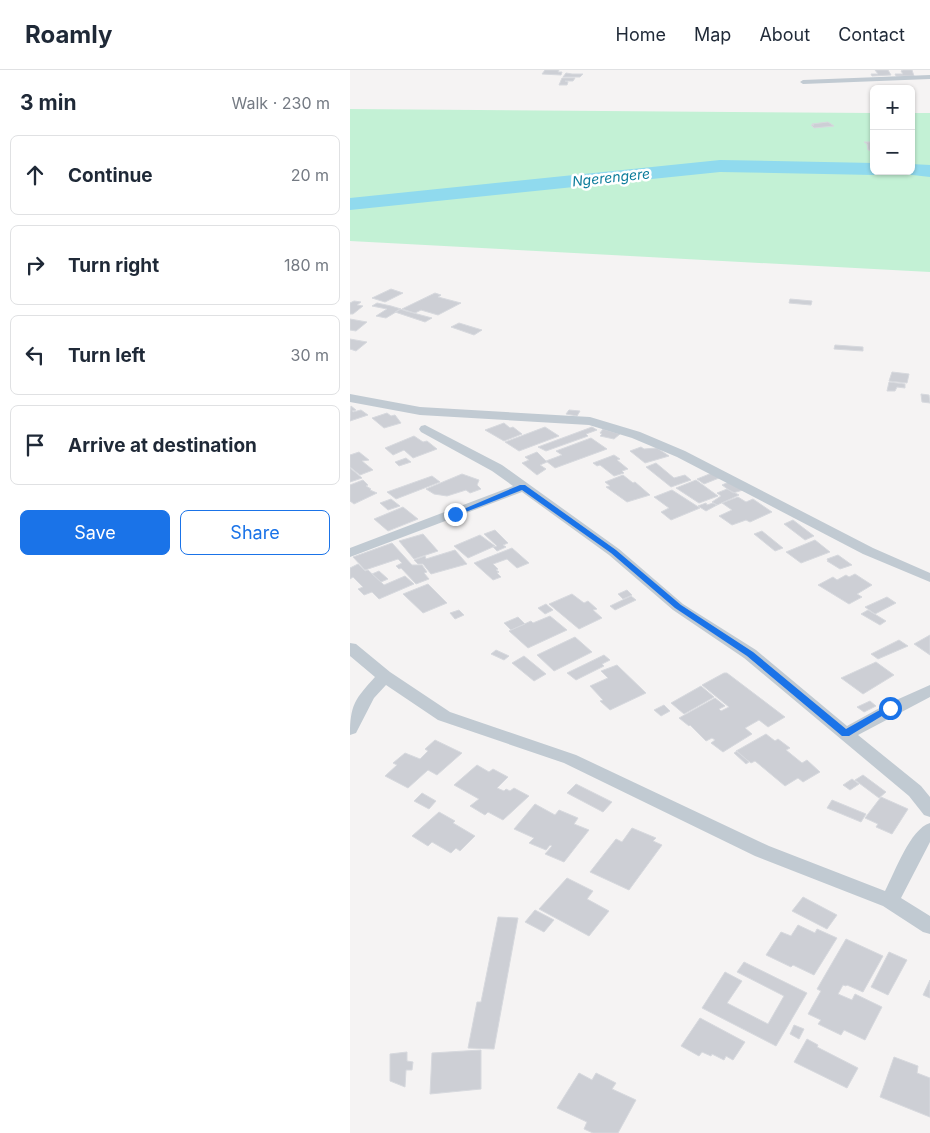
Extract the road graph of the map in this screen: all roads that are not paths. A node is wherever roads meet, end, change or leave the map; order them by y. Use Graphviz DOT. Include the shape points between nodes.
graph roads {
  1 [pos="861,70"];
  2 [pos="930,76"];
  3 [pos="867,78"];
  4 [pos="803,82"];
  5 [pos="350,398"];
  6 [pos="425,429"];
  7 [pos="522,487"];
  8 [pos="350,553"];
  9 [pos="929,577"];
  10 [pos="350,648"];
  11 [pos="384,676"];
  12 [pos="930,690"];
  13 [pos="350,729"];
  14 [pos="846,734"];
  15 [pos="930,810"];
  16 [pos="930,830"];
  17 [pos="890,902"];
  18 [pos="930,926"];
  1 -- 3 [label="street"];
  2 -- 3 [label="street"];
  3 -- 4 [label="street"];
  5 -- 9 [label="street" via="420,410 590,421 636,435 681,454 868,550"];
  6 -- 7 [label="street" via="497,468"];
  7 -- 8 [label="street"];
  7 -- 14 [label="street" via="614,552 678,607 750,654"];
  10 -- 11 [label="street"];
  11 -- 13 [label="street" via="367,696"];
  11 -- 17 [label="street" via="444,716 570,759 762,851"];
  12 -- 14 [label="street" via="890,708"];
  14 -- 15 [label="street" via="915,791"];
  16 -- 17 [label="street" via="921,839"];
  17 -- 18 [label="street"];
}
